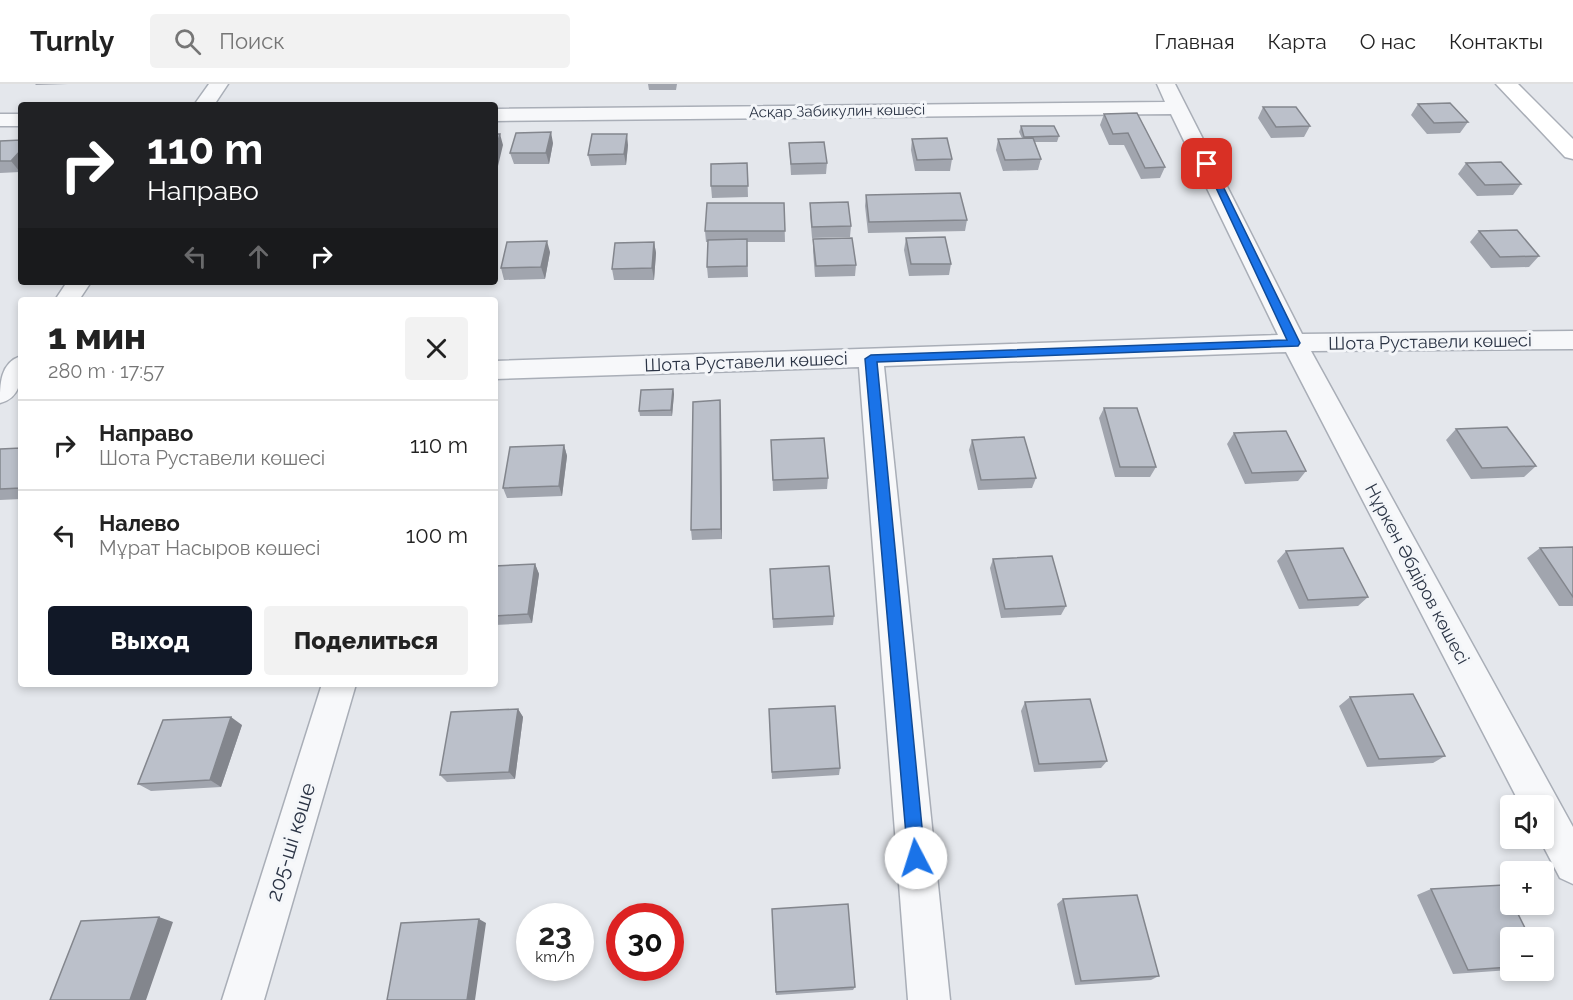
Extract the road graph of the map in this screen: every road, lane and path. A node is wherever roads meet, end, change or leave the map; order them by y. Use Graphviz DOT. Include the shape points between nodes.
graph roads {
  1 [pos="219,84"];
  2 [pos="1166,84"];
  3 [pos="1506,84"];
  4 [pos="206,102"];
  5 [pos="1179,108"];
  6 [pos="498,115"];
  7 [pos="0,120"];
  8 [pos="18,120"];
  9 [pos="1573,152"];
  10 [pos="1573,340"];
  11 [pos="1294,343"];
  12 [pos="871,359"];
  13 [pos="15,370"];
  14 [pos="498,370"];
  15 [pos="0,394"];
  16 [pos="338,687"];
  17 [pos="1535,795"];
  18 [pos="1554,829"];
  19 [pos="1573,865"];
  20 [pos="243,1000"];
  21 [pos="929,1000"];
  1 -- 4 [label="street"];
  2 -- 5 [label="street, Нұркен Әбдіров көшесі"];
  3 -- 9 [label="street"];
  5 -- 6 [label="street, Асқар Забикулин көшесі"];
  5 -- 11 [label="street, Нұркен Әбдіров көшесі"];
  7 -- 8 [label="street"];
  10 -- 11 [label="street, Шота Руставели көшесі"];
  11 -- 12 [label="street, Шота Руставели көшесі"];
  11 -- 17 [label="street, Нұркен Әбдіров көшесі"];
  12 -- 14 [label="street, Шота Руставели көшесі"];
  12 -- 21 [label="street"];
  13 -- 15 [label="street"];
  16 -- 20 [label="street, 205-ші көше"];
  18 -- 19 [label="street"];
}
